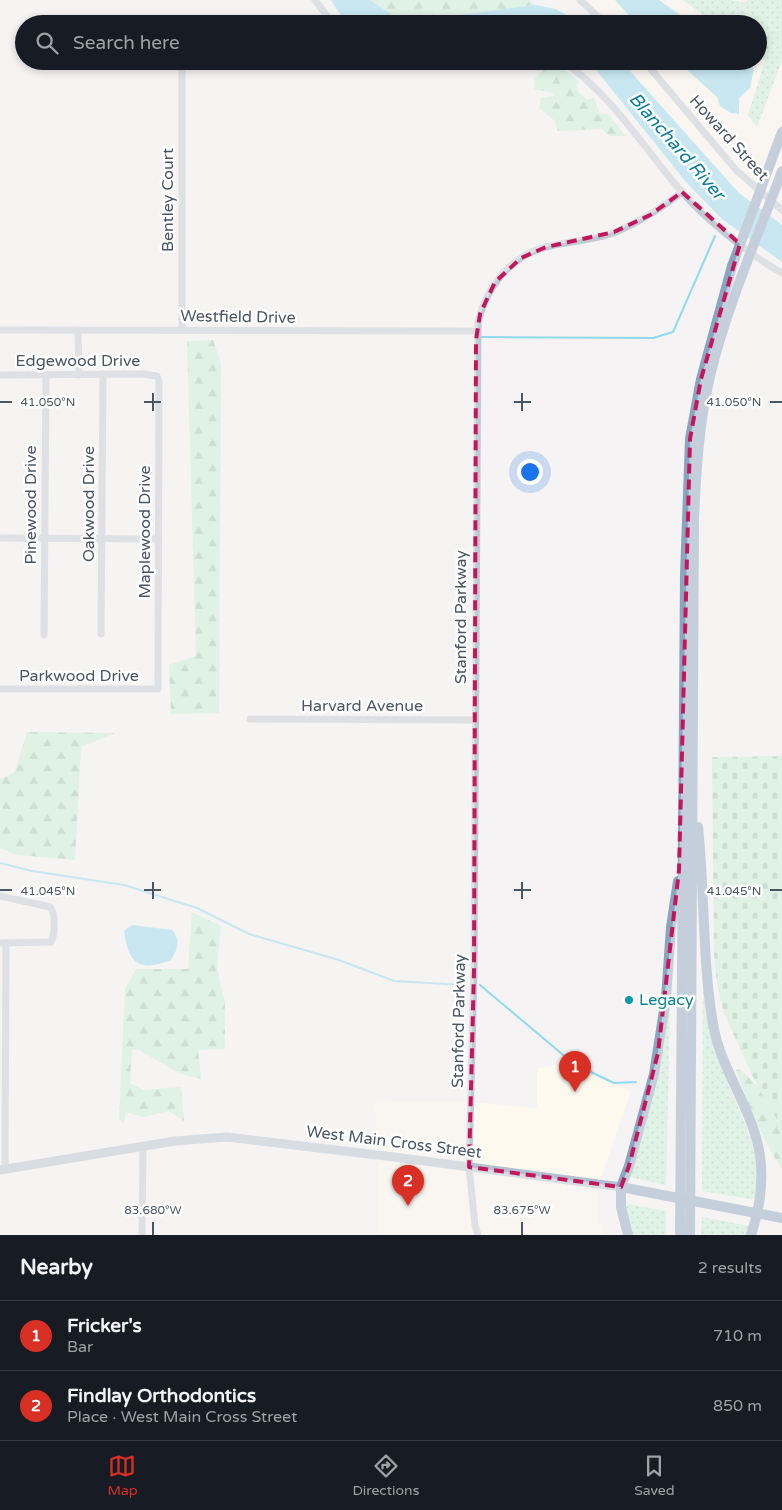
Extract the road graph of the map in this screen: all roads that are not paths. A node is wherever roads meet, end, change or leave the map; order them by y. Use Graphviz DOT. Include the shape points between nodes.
graph roads {
  1 [pos="315,0"];
  2 [pos="580,0"];
  3 [pos="326,15"];
  4 [pos="596,15"];
  5 [pos="182,70"];
  6 [pos="573,70"];
  7 [pos="652,70"];
  8 [pos="782,132"];
  9 [pos="781,173"];
  10 [pos="682,192"];
  11 [pos="782,210"];
  12 [pos="782,273"];
  13 [pos="0,330"];
  14 [pos="78,330"];
  15 [pos="182,330"];
  16 [pos="476,331"];
  17 [pos="0,374"];
  18 [pos="79,374"];
  19 [pos="103,374"];
  20 [pos="46,375"];
  21 [pos="157,376"];
  22 [pos="0,538"];
  23 [pos="45,538"];
  24 [pos="102,538"];
  25 [pos="159,539"];
  26 [pos="101,634"];
  27 [pos="44,635"];
  28 [pos="0,689"];
  29 [pos="158,689"];
  30 [pos="250,719"];
  31 [pos="475,720"];
  32 [pos="693,784"];
  33 [pos="684,799"];
  34 [pos="0,896"];
  35 [pos="3,943"];
  36 [pos="3,1044"];
  37 [pos="142,1146"];
  38 [pos="469,1167"];
  39 [pos="3,1170"];
  40 [pos="621,1188"];
  41 [pos="758,1214"];
  42 [pos="782,1218"];
  43 [pos="142,1235"];
  44 [pos="478,1235"];
  45 [pos="628,1235"];
  46 [pos="680,1235"];
  47 [pos="690,1235"];
  48 [pos="751,1235"];
  1 -- 3 [label="street"];
  2 -- 4 [label="street"];
  5 -- 15 [label="street, Bentley Court"];
  6 -- 10 [label="street" via="636,136"];
  7 -- 11 [label="street, Howard Street" via="736,170"];
  8 -- 33 [label="highway" via="732,266 701,379 690,439 686,496"];
  9 -- 32 [label="highway" via="710,376 698,448 694,520"];
  10 -- 12 [label="street" via="711,221"];
  10 -- 16 [label="street, Stanford Parkway" via="650,215 614,232 546,247 521,258 490,289"];
  13 -- 14 [label="street, Westfield Drive"];
  14 -- 15 [label="street, Westfield Drive"];
  14 -- 18 [label="street"];
  15 -- 16 [label="street, Westfield Drive"];
  16 -- 31 [label="street, Stanford Parkway"];
  17 -- 20 [label="street, Edgewood Drive"];
  18 -- 19 [label="street, Edgewood Drive"];
  18 -- 20 [label="street, Edgewood Drive"];
  19 -- 21 [label="street, Edgewood Drive"];
  19 -- 24 [label="street, Oakwood Drive"];
  20 -- 23 [label="street, Pinewood Drive"];
  21 -- 25 [label="street, Maplewood Drive"];
  22 -- 23 [label="street"];
  23 -- 24 [label="street"];
  23 -- 27 [label="street, Pinewood Drive"];
  24 -- 25 [label="street"];
  24 -- 26 [label="street, Oakwood Drive"];
  25 -- 29 [label="street, Maplewood Drive"];
  28 -- 29 [label="street, Parkwood Drive"];
  30 -- 31 [label="street, Harvard Avenue"];
  31 -- 38 [label="street, Stanford Parkway"];
  32 -- 41 [label="highway" via="704,886 710,1003 725,1065 757,1142 761,1179"];
  32 -- 47 [label="highway"];
  33 -- 40 [label="highway" via="658,1053 632,1158"];
  33 -- 46 [label="highway"];
  34 -- 35 [label="street" via="50,907 54,914 51,942"];
  35 -- 36 [label="street"];
  36 -- 39 [label="street"];
  37 -- 38 [label="main road, West Main Cross Street" via="201,1138 241,1138"];
  37 -- 39 [label="main road, West Main Cross Street"];
  37 -- 43 [label="street"];
  38 -- 40 [label="main road, West Main Cross Street"];
  38 -- 44 [label="street, Stanford Parkway"];
  40 -- 41 [label="highway, West Main Cross Street"];
  40 -- 45 [label="highway" via="621,1207"];
  41 -- 42 [label="highway, West Main Cross Street"];
  41 -- 48 [label="highway"];
}
